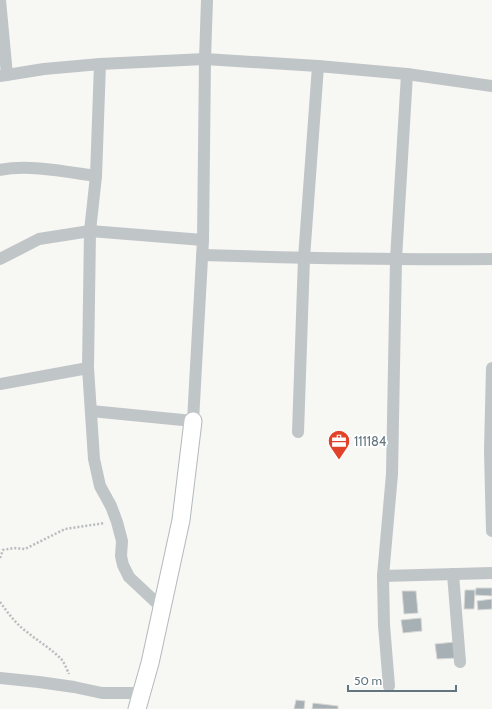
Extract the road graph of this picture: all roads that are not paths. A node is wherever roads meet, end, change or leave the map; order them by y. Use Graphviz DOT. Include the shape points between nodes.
graph roads {
  1 [pos="0,0"];
  2 [pos="207,0"];
  3 [pos="205,59"];
  4 [pos="100,64"];
  5 [pos="318,66"];
  6 [pos="407,74"];
  7 [pos="4,75"];
  8 [pos="492,86"];
  9 [pos="0,170"];
  10 [pos="96,176"];
  11 [pos="90,231"];
  12 [pos="203,240"];
  13 [pos="202,255"];
  14 [pos="304,258"];
  15 [pos="0,259"];
  16 [pos="492,259"];
  17 [pos="396,260"];
  18 [pos="88,368"];
  19 [pos="492,368"];
  20 [pos="0,384"];
  21 [pos="91,411"];
  22 [pos="193,421"];
  23 [pos="298,432"];
  24 [pos="491,451"];
  25 [pos="492,530"];
  26 [pos="492,573"];
  27 [pos="453,574"];
  28 [pos="383,576"];
  29 [pos="162,608"];
  30 [pos="460,662"];
  31 [pos="0,678"];
  32 [pos="389,686"];
  33 [pos="139,701"];
  1 -- 7 [label="street"];
  2 -- 3 [label="street"];
  3 -- 4 [label="street"];
  3 -- 5 [label="street"];
  3 -- 12 [label="street"];
  4 -- 7 [label="street"];
  4 -- 10 [label="street"];
  5 -- 6 [label="street"];
  5 -- 14 [label="street"];
  6 -- 8 [label="street"];
  6 -- 17 [label="street"];
  9 -- 10 [label="street" via="35,168"];
  10 -- 11 [label="street"];
  11 -- 12 [label="street"];
  11 -- 15 [label="street" via="39,239"];
  11 -- 18 [label="street"];
  12 -- 13 [label="street"];
  13 -- 14 [label="street"];
  13 -- 22 [label="street"];
  14 -- 17 [label="street"];
  14 -- 23 [label="street"];
  16 -- 17 [label="street"];
  17 -- 28 [label="street" via="392,474"];
  18 -- 20 [label="street"];
  18 -- 21 [label="street"];
  19 -- 24 [label="street"];
  21 -- 22 [label="street"];
  21 -- 29 [label="street" via="94,458 100,486 117,522 122,541 123,565 128,577"];
  22 -- 29 [label="street" via="181,520"];
  24 -- 25 [label="street"];
  26 -- 27 [label="street"];
  27 -- 28 [label="street"];
  27 -- 30 [label="street"];
  28 -- 32 [label="street"];
  29 -- 33 [label="street"];
  31 -- 33 [label="street" via="74,687"];
}
